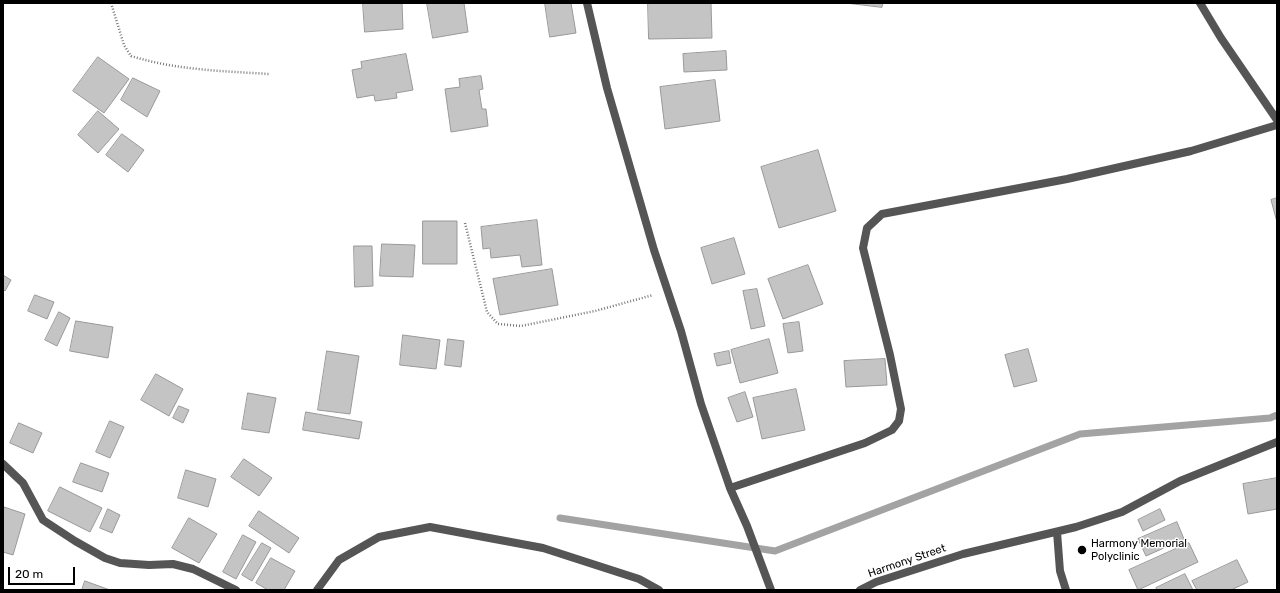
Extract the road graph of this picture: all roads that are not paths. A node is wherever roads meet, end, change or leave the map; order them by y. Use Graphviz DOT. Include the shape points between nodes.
graph roads {
  1 [pos="587,3"];
  2 [pos="1200,3"];
  3 [pos="1277,120"];
  4 [pos="1277,125"];
  5 [pos="1277,442"];
  6 [pos="3,464"];
  7 [pos="730,488"];
  8 [pos="1057,532"];
  9 [pos="236,590"];
  10 [pos="317,590"];
  11 [pos="659,590"];
  12 [pos="771,590"];
  13 [pos="860,590"];
  14 [pos="1066,590"];
  1 -- 7 [label="street" via="628,162 701,404"];
  2 -- 3 [label="street"];
  4 -- 7 [label="street" via="1191,151 1067,179 882,214 867,228 863,248 901,409 899,422 892,430 865,443"];
  5 -- 8 [label="street, Harmony Street" via="1180,481 1122,512"];
  6 -- 9 [label="street" via="23,483 42,520 105,558 120,563 173,564 193,569"];
  7 -- 12 [label="street"];
  8 -- 13 [label="street, Harmony Street" via="963,554 876,582"];
  8 -- 14 [label="street" via="1060,571"];
  10 -- 11 [label="street" via="339,560 379,538 430,527 543,548 639,579"];
}
